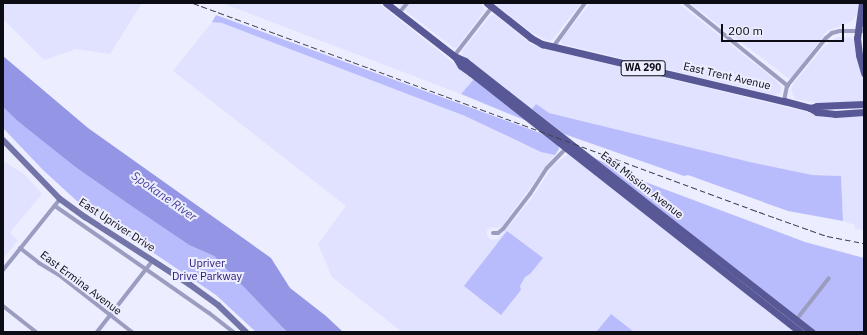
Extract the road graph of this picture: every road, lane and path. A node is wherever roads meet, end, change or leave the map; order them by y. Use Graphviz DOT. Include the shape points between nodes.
graph roads {
  1 [pos="386,3"];
  2 [pos="407,3"];
  3 [pos="585,3"];
  4 [pos="685,3"];
  5 [pos="862,3"];
  6 [pos="489,5"];
  7 [pos="399,13"];
  8 [pos="861,31"];
  9 [pos="553,47"];
  10 [pos="455,57"];
  11 [pos="864,73"];
  12 [pos="788,86"];
  13 [pos="784,101"];
  14 [pos="864,104"];
  15 [pos="810,108"];
  16 [pos="864,112"];
  17 [pos="3,140"];
  18 [pos="568,145"];
  19 [pos="60,199"];
  20 [pos="55,206"];
  21 [pos="493,233"];
  22 [pos="20,248"];
  23 [pos="153,260"];
  24 [pos="3,270"];
  25 [pos="146,270"];
  26 [pos="829,278"];
  27 [pos="3,306"];
  28 [pos="110,315"];
  29 [pos="796,320"];
  30 [pos="36,332"];
  31 [pos="97,332"];
  32 [pos="132,332"];
  33 [pos="233,332"];
  34 [pos="246,332"];
  35 [pos="800,332"];
  36 [pos="812,332"];
  1 -- 7 [label="main road, East Mission Avenue"];
  2 -- 7 [label="street"];
  3 -- 9 [label="street"];
  4 -- 12 [label="street"];
  5 -- 8 [label="main road"];
  6 -- 9 [label="main road, East Trent Avenue / WA 290" via="535,40"];
  6 -- 10 [label="street"];
  7 -- 10 [label="main road, East Mission Avenue"];
  8 -- 11 [label="main road" via="858,51"];
  8 -- 12 [label="street" via="832,33"];
  9 -- 13 [label="main road, East Trent Avenue / WA 290"];
  10 -- 18 [label="main road, East Mission Avenue" via="461,66"];
  12 -- 13 [label="street"];
  13 -- 15 [label="main road, East Trent Avenue / WA 290"];
  14 -- 15 [label="main road, East Trent Avenue / WA 290"];
  15 -- 16 [label="main road, East Trent Avenue / WA 290" via="828,113"];
  17 -- 19 [label="street, East Upriver Drive"];
  18 -- 21 [label="street" via="547,168 503,229"];
  18 -- 29 [label="main road, East Mission Avenue"];
  18 -- 35 [label="main road, East Mission Avenue"];
  19 -- 20 [label="street"];
  19 -- 23 [label="street, East Upriver Drive"];
  20 -- 22 [label="street"];
  20 -- 25 [label="street, East Upriver Drive"];
  22 -- 24 [label="street"];
  22 -- 28 [label="street, East Ermina Avenue"];
  23 -- 25 [label="street"];
  23 -- 34 [label="street, East Upriver Drive" via="218,305"];
  25 -- 28 [label="street"];
  25 -- 33 [label="street, East Upriver Drive"];
  26 -- 29 [label="street"];
  27 -- 30 [label="street"];
  28 -- 31 [label="street"];
  28 -- 32 [label="street, East Ermina Avenue"];
  29 -- 36 [label="main road, East Mission Avenue"];
}
